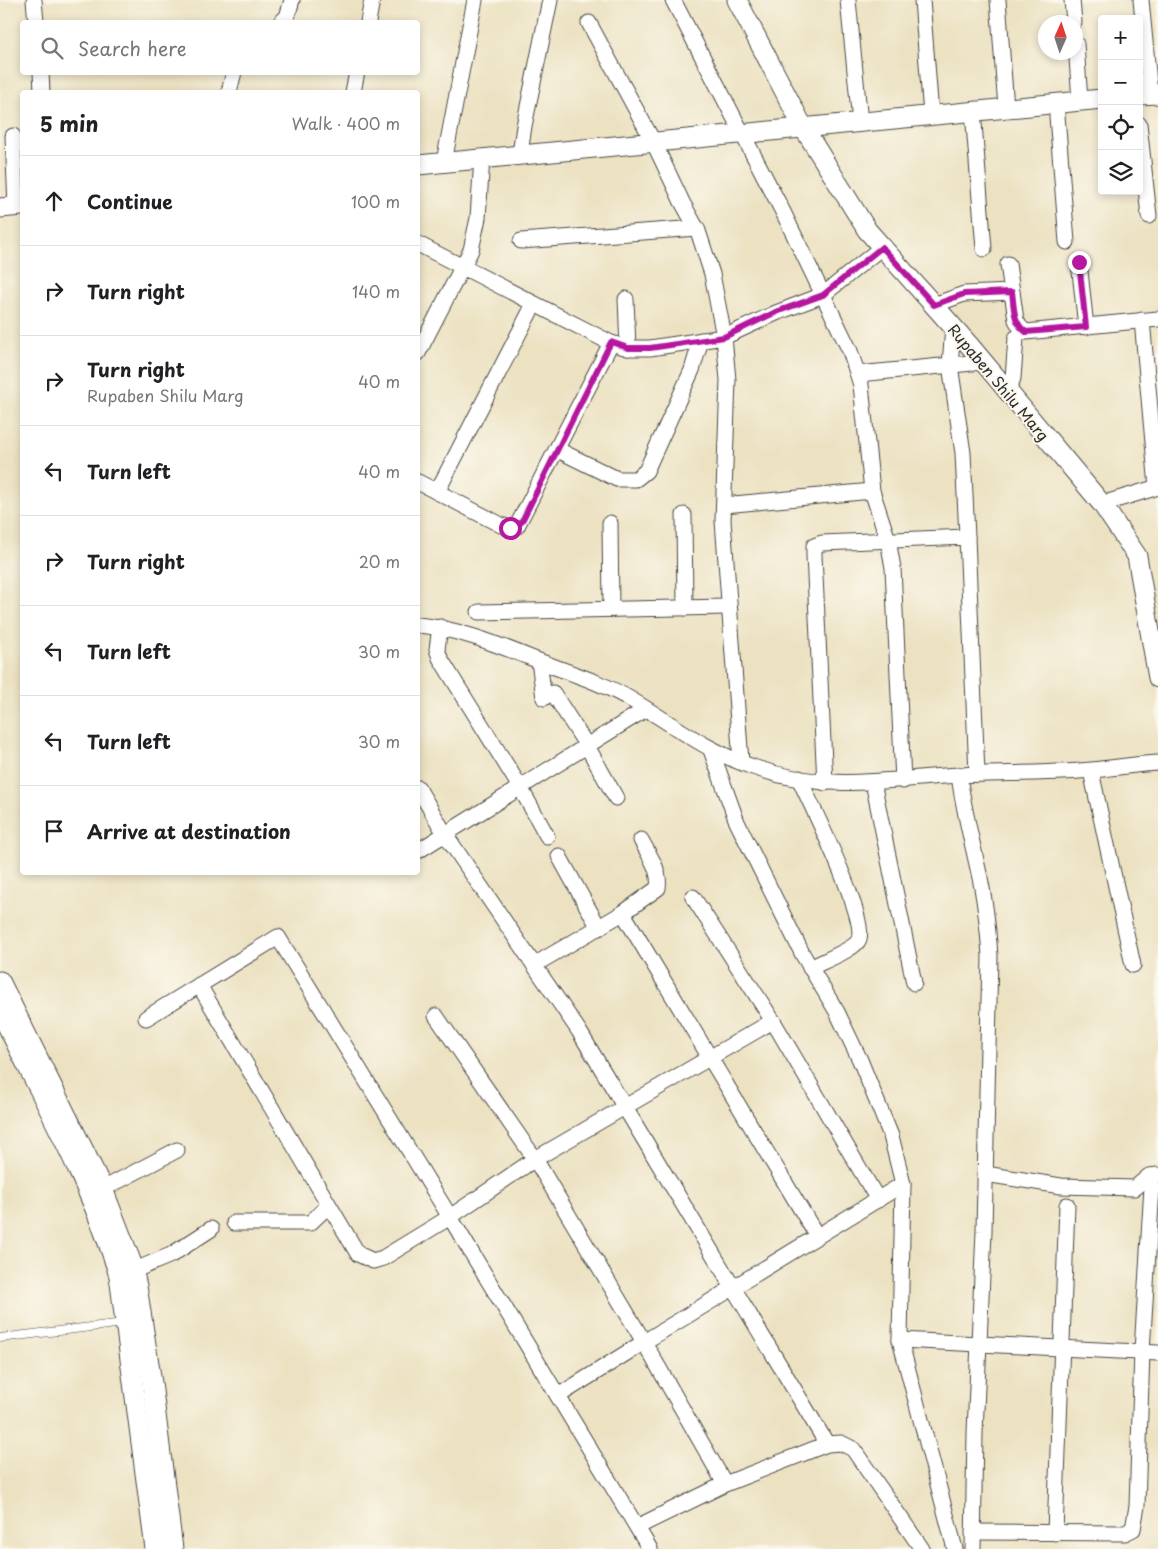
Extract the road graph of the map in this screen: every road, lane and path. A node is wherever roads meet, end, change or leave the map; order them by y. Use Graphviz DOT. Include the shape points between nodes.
graph roads {
  1 [pos="34,0"];
  2 [pos="292,0"];
  3 [pos="372,0"];
  4 [pos="475,0"];
  5 [pos="550,0"];
  6 [pos="673,0"];
  7 [pos="737,0"];
  8 [pos="848,0"];
  9 [pos="922,0"];
  10 [pos="998,0"];
  11 [pos="1072,0"];
  12 [pos="1141,0"];
  13 [pos="1073,15"];
  14 [pos="36,20"];
  15 [pos="283,20"];
  16 [pos="368,20"];
  17 [pos="589,22"];
  18 [pos="1077,60"];
  19 [pos="41,75"];
  20 [pos="233,75"];
  21 [pos="356,75"];
  22 [pos="42,90"];
  23 [pos="230,90"];
  24 [pos="353,90"];
  25 [pos="1149,94"];
  26 [pos="1098,99"];
  27 [pos="1080,101"];
  28 [pos="1056,103"];
  29 [pos="1006,108"];
  30 [pos="973,111"];
  31 [pos="931,115"];
  32 [pos="860,122"];
  33 [pos="803,127"];
  34 [pos="743,134"];
  35 [pos="13,136"];
  36 [pos="654,141"];
  37 [pos="1142,150"];
  38 [pos="520,154"];
  39 [pos="482,158"];
  40 [pos="444,162"];
  41 [pos="420,165"];
  42 [pos="13,207"];
  43 [pos="1149,216"];
  44 [pos="697,228"];
  45 [pos="521,241"];
  46 [pos="1067,242"];
  47 [pos="420,245"];
  48 [pos="882,247"];
  49 [pos="984,248"];
  50 [pos="1079,262"];
  51 [pos="1008,264"];
  52 [pos="463,268"];
  53 [pos="1012,292"];
  54 [pos="823,295"];
  55 [pos="626,299"];
  56 [pos="534,304"];
  57 [pos="934,305"];
  58 [pos="1158,319"];
  59 [pos="1142,320"];
  60 [pos="953,326"];
  61 [pos="1086,327"];
  62 [pos="724,337"];
  63 [pos="1016,338"];
  64 [pos="701,340"];
  65 [pos="611,342"];
  66 [pos="628,348"];
  67 [pos="420,349"];
  68 [pos="983,362"];
  69 [pos="950,365"];
  70 [pos="858,374"];
  71 [pos="1008,393"];
  72 [pos="558,450"];
  73 [pos="420,483"];
  74 [pos="1157,487"];
  75 [pos="872,491"];
  76 [pos="436,492"];
  77 [pos="1102,504"];
  78 [pos="724,505"];
  79 [pos="684,515"];
  80 [pos="610,523"];
  81 [pos="967,537"];
  82 [pos="888,540"];
  83 [pos="728,607"];
  84 [pos="686,608"];
  85 [pos="611,609"];
  86 [pos="479,612"];
  87 [pos="420,625"];
  88 [pos="440,627"];
  89 [pos="539,661"];
  90 [pos="1158,678"];
  91 [pos="646,709"];
  92 [pos="587,746"];
  93 [pos="711,750"];
  94 [pos="741,762"];
  95 [pos="1158,763"];
  96 [pos="1091,770"];
  97 [pos="977,774"];
  98 [pos="959,775"];
  99 [pos="800,778"];
  100 [pos="903,781"];
  101 [pos="873,782"];
  102 [pos="825,783"];
  103 [pos="520,787"];
  104 [pos="420,791"];
  105 [pos="616,798"];
  106 [pos="445,834"];
  107 [pos="547,836"];
  108 [pos="641,840"];
  109 [pos="420,850"];
  110 [pos="559,856"];
  111 [pos="693,897"];
  112 [pos="623,913"];
  113 [pos="599,928"];
  114 [pos="534,965"];
  115 [pos="1132,965"];
  116 [pos="810,968"];
  117 [pos="0,981"];
  118 [pos="914,983"];
  119 [pos="199,986"];
  120 [pos="0,1011"];
  121 [pos="436,1016"];
  122 [pos="146,1018"];
  123 [pos="773,1021"];
  124 [pos="710,1057"];
  125 [pos="624,1106"];
  126 [pos="176,1150"];
  127 [pos="536,1159"];
  128 [pos="984,1174"];
  129 [pos="1155,1181"];
  130 [pos="903,1184"];
  131 [pos="104,1189"];
  132 [pos="878,1200"];
  133 [pos="1066,1205"];
  134 [pos="328,1206"];
  135 [pos="450,1216"];
  136 [pos="234,1223"];
  137 [pos="211,1229"];
  138 [pos="817,1236"];
  139 [pos="126,1274"];
  140 [pos="734,1286"];
  141 [pos="126,1322"];
  142 [pos="0,1338"];
  143 [pos="900,1340"];
  144 [pos="644,1342"];
  145 [pos="980,1344"];
  146 [pos="1062,1348"];
  147 [pos="1142,1351"];
  148 [pos="1158,1353"];
  149 [pos="558,1396"];
  150 [pos="828,1444"];
  151 [pos="725,1484"];
  152 [pos="637,1527"];
  153 [pos="973,1532"];
  154 [pos="1055,1533"];
  155 [pos="155,1549"];
  156 [pos="173,1549"];
  157 [pos="650,1549"];
  158 [pos="922,1549"];
  159 [pos="954,1549"];
  160 [pos="973,1549"];
  1 -- 14 [label="street"];
  2 -- 15 [label="street"];
  3 -- 16 [label="street"];
  4 -- 40 [label="street"];
  5 -- 38 [label="street"];
  6 -- 34 [label="street"];
  7 -- 33 [label="street, Rupaben Shilu Marg"];
  8 -- 32 [label="street"];
  9 -- 31 [label="street"];
  10 -- 29 [label="street"];
  11 -- 13 [label="street"];
  12 -- 25 [label="street"];
  17 -- 36 [label="street"];
  18 -- 27 [label="street"];
  19 -- 22 [label="street"];
  20 -- 23 [label="street"];
  21 -- 24 [label="street"];
  26 -- 27 [label="street"];
  27 -- 28 [label="street"];
  28 -- 29 [label="street"];
  28 -- 46 [label="street"];
  29 -- 30 [label="street"];
  30 -- 31 [label="street"];
  30 -- 49 [label="street"];
  31 -- 32 [label="street"];
  32 -- 33 [label="street"];
  33 -- 34 [label="street"];
  33 -- 48 [label="street, Rupaben Shilu Marg" via="867,230"];
  34 -- 36 [label="street"];
  34 -- 54 [label="street"];
  35 -- 42 [label="street"];
  36 -- 38 [label="street"];
  36 -- 44 [label="street"];
  37 -- 43 [label="street"];
  38 -- 39 [label="street"];
  39 -- 40 [label="street"];
  39 -- 52 [label="street" via="475,234"];
  40 -- 41 [label="street"];
  44 -- 45 [label="street"];
  44 -- 62 [label="street" via="712,274"];
  47 -- 52 [label="street"];
  48 -- 54 [label="street"];
  48 -- 57 [label="street, Rupaben Shilu Marg"];
  50 -- 61 [label="street"];
  51 -- 53 [label="street"];
  52 -- 56 [label="street"];
  52 -- 67 [label="street"];
  53 -- 57 [label="street" via="964,294"];
  53 -- 61 [label="street" via="1016,320 1026,332"];
  54 -- 62 [label="street" via="776,312"];
  54 -- 70 [label="street"];
  55 -- 66 [label="street"];
  56 -- 65 [label="street"];
  56 -- 76 [label="street"];
  57 -- 60 [label="street, Rupaben Shilu Marg"];
  58 -- 59 [label="street"];
  59 -- 61 [label="street"];
  59 -- 74 [label="street"];
  60 -- 68 [label="street, Rupaben Shilu Marg"];
  60 -- 69 [label="street"];
  62 -- 64 [label="street"];
  62 -- 78 [label="street" via="728,380"];
  63 -- 71 [label="street" via="1014,378"];
  64 -- 66 [label="street"];
  64 -- 72 [label="street" via="692,370 646,471 641,475 627,480 618,479"];
  65 -- 66 [label="street"];
  65 -- 72 [label="street"];
  68 -- 69 [label="street"];
  68 -- 71 [label="street, Rupaben Shilu Marg"];
  69 -- 70 [label="street"];
  69 -- 81 [label="street" via="963,453"];
  70 -- 75 [label="street"];
  71 -- 77 [label="street, Rupaben Shilu Marg"];
  72 -- 76 [label="street" via="518,526 501,525"];
  73 -- 76 [label="street"];
  74 -- 77 [label="street"];
  75 -- 78 [label="street"];
  75 -- 82 [label="street"];
  77 -- 90 [label="street, Rupaben Shilu Marg" via="1137,556"];
  78 -- 83 [label="street"];
  79 -- 84 [label="street"];
  80 -- 85 [label="street"];
  81 -- 82 [label="street"];
  81 -- 97 [label="street"];
  82 -- 100 [label="street" via="893,568"];
  82 -- 102 [label="street" via="814,546"];
  83 -- 84 [label="street"];
  83 -- 94 [label="street"];
  84 -- 85 [label="street"];
  85 -- 86 [label="street"];
  87 -- 88 [label="street"];
  88 -- 89 [label="street"];
  88 -- 103 [label="street" via="437,649 440,658"];
  89 -- 91 [label="street" via="596,683"];
  89 -- 92 [label="street" via="549,695"];
  91 -- 92 [label="street"];
  91 -- 93 [label="street"];
  92 -- 103 [label="street"];
  92 -- 105 [label="street"];
  93 -- 94 [label="street"];
  93 -- 116 [label="street" via="737,822"];
  94 -- 99 [label="street" via="782,776"];
  95 -- 96 [label="street"];
  96 -- 97 [label="street"];
  96 -- 115 [label="street"];
  97 -- 98 [label="street"];
  98 -- 100 [label="street"];
  98 -- 128 [label="street" via="985,905 990,956"];
  99 -- 102 [label="street"];
  99 -- 116 [label="street" via="849,889 859,927 859,939 854,946"];
  100 -- 101 [label="street"];
  101 -- 102 [label="street"];
  101 -- 118 [label="street"];
  103 -- 106 [label="street"];
  103 -- 107 [label="street"];
  104 -- 106 [label="street"];
  106 -- 109 [label="street"];
  106 -- 114 [label="street"];
  108 -- 112 [label="street" via="660,880 658,888"];
  110 -- 113 [label="street"];
  111 -- 123 [label="street"];
  112 -- 113 [label="street"];
  112 -- 124 [label="street"];
  113 -- 114 [label="street"];
  114 -- 125 [label="street"];
  116 -- 130 [label="street" via="837,1012 860,1060 892,1136"];
  117 -- 131 [label="street"];
  119 -- 122 [label="street"];
  119 -- 134 [label="street"];
  119 -- 135 [label="street" via="278,937"];
  120 -- 139 [label="street" via="80,1177 112,1252"];
  121 -- 127 [label="street"];
  123 -- 124 [label="street"];
  123 -- 132 [label="street"];
  124 -- 125 [label="street"];
  124 -- 138 [label="street"];
  125 -- 127 [label="street"];
  125 -- 140 [label="street"];
  126 -- 131 [label="street"];
  127 -- 135 [label="street"];
  127 -- 144 [label="street"];
  128 -- 129 [label="street" via="1061,1186 1135,1188 1149,1176"];
  128 -- 145 [label="street"];
  129 -- 147 [label="street"];
  130 -- 132 [label="street"];
  130 -- 143 [label="street"];
  131 -- 139 [label="street" via="127,1247"];
  132 -- 138 [label="street"];
  133 -- 146 [label="street"];
  134 -- 135 [label="street" via="358,1254 373,1261"];
  134 -- 136 [label="street" via="310,1223"];
  135 -- 149 [label="street"];
  137 -- 139 [label="street" via="171,1254"];
  138 -- 140 [label="street"];
  139 -- 141 [label="street"];
  139 -- 156 [label="street" via="152,1383"];
  140 -- 144 [label="street"];
  140 -- 150 [label="street"];
  141 -- 142 [label="lane"];
  141 -- 155 [label="street"];
  143 -- 145 [label="street"];
  143 -- 159 [label="street"];
  144 -- 149 [label="street"];
  144 -- 151 [label="street"];
  145 -- 146 [label="street"];
  145 -- 153 [label="street"];
  146 -- 147 [label="street"];
  146 -- 154 [label="street"];
  147 -- 148 [label="street"];
  147 -- 154 [label="street" via="1137,1506 1133,1529 1125,1533"];
  149 -- 152 [label="street"];
  150 -- 151 [label="street"];
  150 -- 158 [label="street" via="841,1443 854,1449"];
  151 -- 152 [label="street"];
  152 -- 157 [label="street"];
  153 -- 154 [label="street"];
  153 -- 160 [label="street"];
}
